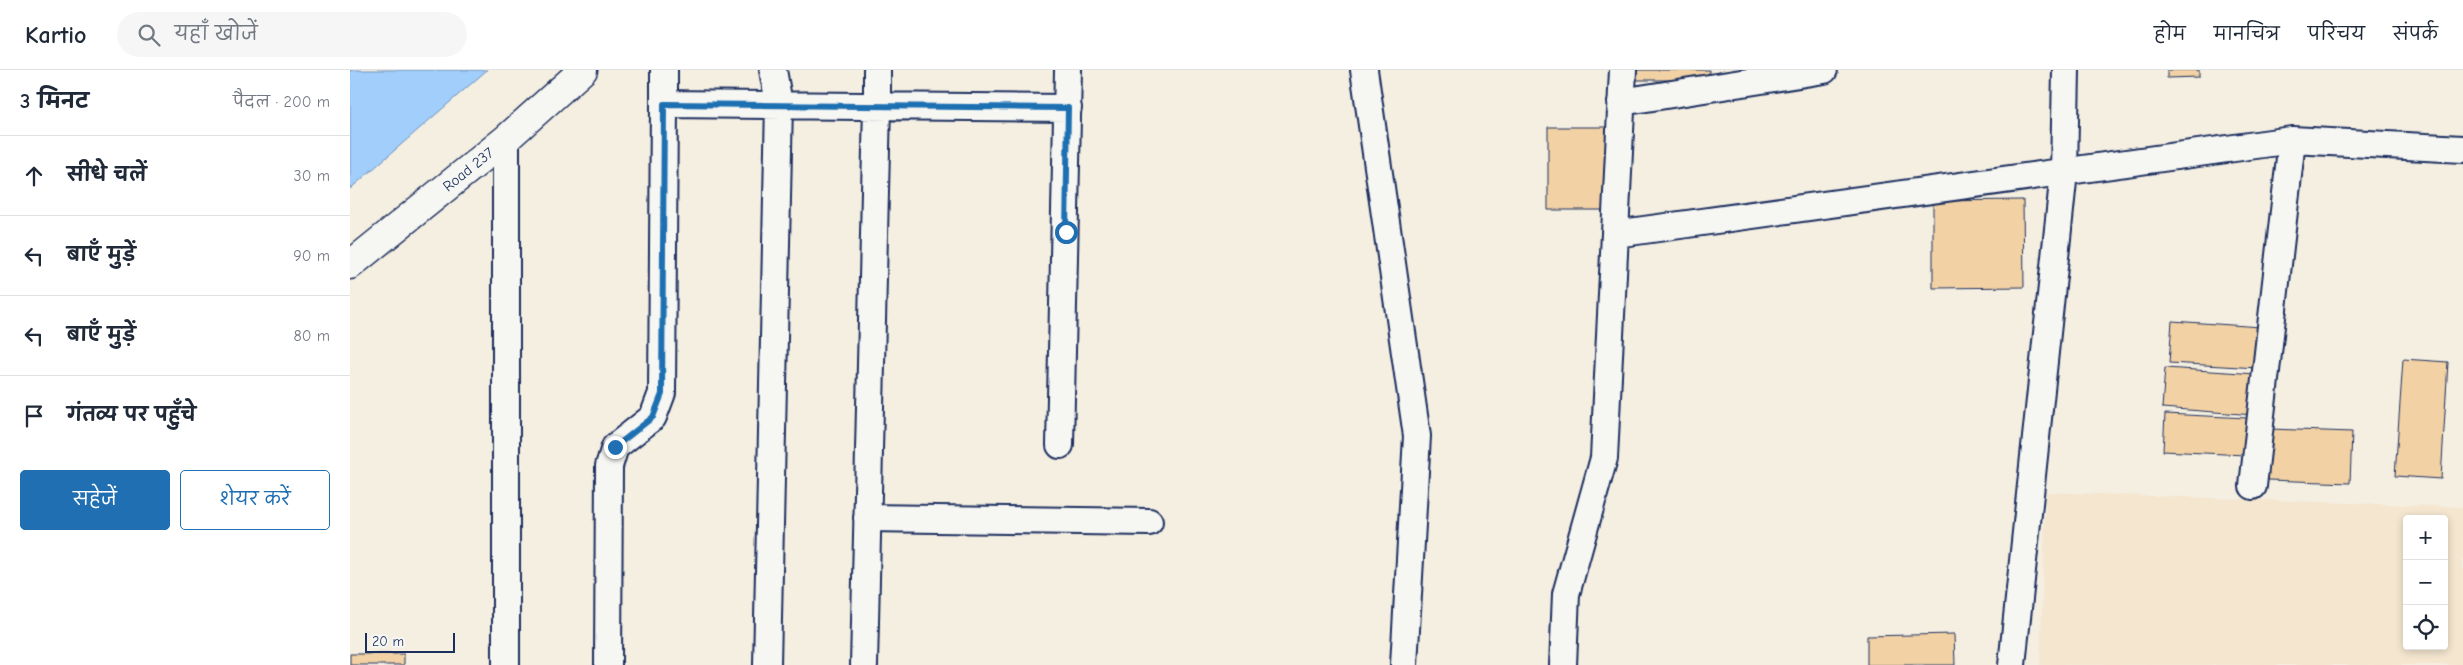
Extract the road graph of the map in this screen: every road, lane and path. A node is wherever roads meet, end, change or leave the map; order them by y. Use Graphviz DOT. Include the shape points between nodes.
graph roads {
  1 [pos="583,70"];
  2 [pos="664,70"];
  3 [pos="773,70"];
  4 [pos="876,70"];
  5 [pos="1068,70"];
  6 [pos="1364,70"];
  7 [pos="1623,70"];
  8 [pos="1824,70"];
  9 [pos="2066,70"];
  10 [pos="1621,102"];
  11 [pos="664,104"];
  12 [pos="779,104"];
  13 [pos="878,106"];
  14 [pos="1068,108"];
  15 [pos="506,139"];
  16 [pos="2292,140"];
  17 [pos="2463,149"];
  18 [pos="2064,172"];
  19 [pos="1615,234"];
  20 [pos="350,265"];
  21 [pos="1060,445"];
  22 [pos="2253,486"];
  23 [pos="867,518"];
  24 [pos="1149,522"];
  25 [pos="506,665"];
  26 [pos="608,665"];
  27 [pos="767,665"];
  28 [pos="864,665"];
  29 [pos="1404,665"];
  30 [pos="1563,665"];
  31 [pos="2012,665"];
  1 -- 15 [label="street, Road 237"];
  2 -- 11 [label="street"];
  3 -- 12 [label="street"];
  4 -- 13 [label="street"];
  5 -- 14 [label="street"];
  6 -- 29 [label="street" via="1417,436"];
  7 -- 10 [label="street"];
  8 -- 10 [label="street"];
  9 -- 18 [label="street"];
  10 -- 19 [label="street"];
  11 -- 12 [label="street"];
  11 -- 26 [label="street" via="662,394 653,417 615,447 609,466"];
  12 -- 13 [label="street"];
  12 -- 27 [label="street"];
  13 -- 14 [label="street"];
  13 -- 23 [label="street"];
  14 -- 21 [label="street"];
  15 -- 20 [label="street, Road 237"];
  15 -- 25 [label="street"];
  16 -- 17 [label="street"];
  16 -- 18 [label="street"];
  16 -- 22 [label="street"];
  18 -- 19 [label="street"];
  18 -- 31 [label="street"];
  19 -- 30 [label="street" via="1604,458 1566,594"];
  23 -- 24 [label="street"];
  23 -- 28 [label="street"];
}
